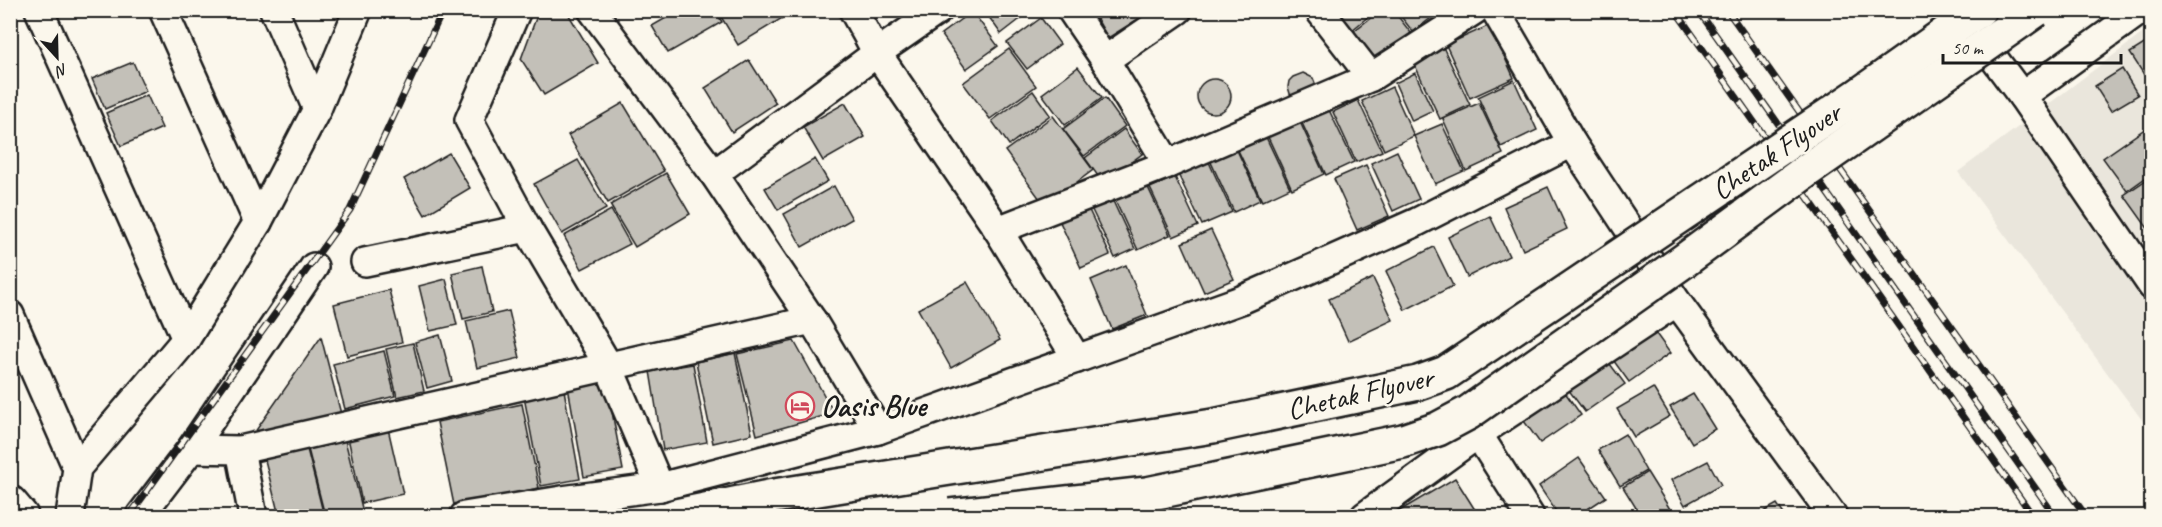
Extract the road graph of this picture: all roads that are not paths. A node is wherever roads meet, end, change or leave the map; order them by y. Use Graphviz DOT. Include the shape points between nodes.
graph roads {
  1 [pos="39,10"];
  2 [pos="163,10"];
  3 [pos="274,10"];
  4 [pos="358,10"];
  5 [pos="517,10"];
  6 [pos="592,10"];
  7 [pos="853,10"];
  8 [pos="939,10"];
  9 [pos="1071,10"];
  10 [pos="1178,10"];
  11 [pos="1319,10"];
  12 [pos="1475,10"];
  13 [pos="1495,10"];
  14 [pos="1959,10"];
  15 [pos="1978,10"];
  16 [pos="2036,10"];
  17 [pos="2141,10"];
  18 [pos="877,53"];
  19 [pos="1105,60"];
  20 [pos="1371,77"];
  21 [pos="2022,96"];
  22 [pos="316,109"];
  23 [pos="1572,143"];
  24 [pos="1168,164"];
  25 [pos="714,174"];
  26 [pos="258,222"];
  27 [pos="527,228"];
  28 [pos="998,230"];
  29 [pos="365,262"];
  30 [pos="314,267"];
  31 [pos="2151,286"];
  32 [pos="1677,302"];
  33 [pos="10,315"];
  34 [pos="812,320"];
  35 [pos="186,339"];
  36 [pos="1077,359"];
  37 [pos="608,365"];
  38 [pos="878,430"];
  39 [pos="1478,434"];
  40 [pos="191,449"];
  41 [pos="240,450"];
  42 [pos="77,468"];
  43 [pos="660,487"];
  44 [pos="10,503"];
  45 [pos="21,516"];
  46 [pos="70,516"];
  47 [pos="140,516"];
  48 [pos="253,516"];
  49 [pos="464,516"];
  50 [pos="675,516"];
  51 [pos="950,516"];
  52 [pos="1365,516"];
  53 [pos="1530,516"];
  54 [pos="1833,516"];
  1 -- 35 [label="street"];
  2 -- 26 [label="street"];
  3 -- 22 [label="street"];
  4 -- 22 [label="street"];
  5 -- 27 [label="street" via="469,120"];
  6 -- 25 [label="street"];
  7 -- 18 [label="street"];
  8 -- 18 [label="street"];
  9 -- 19 [label="street"];
  10 -- 19 [label="street"];
  11 -- 20 [label="street"];
  12 -- 20 [label="street"];
  13 -- 23 [label="street"];
  14 -- 21 [label="street"];
  15 -- 50 [label="main road, Chetak Flyover, bridge" via="1446,373 1418,383 1213,426 774,496"];
  16 -- 51 [label="main road, Chetak Flyover, bridge" via="1468,413 1438,429 1403,441 1147,494"];
  17 -- 21 [label="street"];
  18 -- 25 [label="street"];
  18 -- 28 [label="street"];
  19 -- 24 [label="street"];
  20 -- 24 [label="street"];
  21 -- 31 [label="street"];
  22 -- 26 [label="street"];
  23 -- 32 [label="street"];
  23 -- 36 [label="street" via="1417,222 1251,296"];
  24 -- 28 [label="street"];
  25 -- 34 [label="street"];
  26 -- 35 [label="street"];
  27 -- 29 [label="street"];
  27 -- 37 [label="street"];
  28 -- 36 [label="street"];
  30 -- 40 [label="street"];
  32 -- 39 [label="street"];
  32 -- 54 [label="street"];
  33 -- 42 [label="street"];
  34 -- 37 [label="street"];
  34 -- 38 [label="street"];
  35 -- 42 [label="street"];
  36 -- 38 [label="street"];
  37 -- 41 [label="street"];
  37 -- 43 [label="street"];
  38 -- 43 [label="street"];
  39 -- 52 [label="street"];
  39 -- 53 [label="street"];
  40 -- 41 [label="street"];
  40 -- 47 [label="street"];
  41 -- 48 [label="street"];
  42 -- 46 [label="street"];
  43 -- 49 [label="street"];
  44 -- 45 [label="main road"];
}
